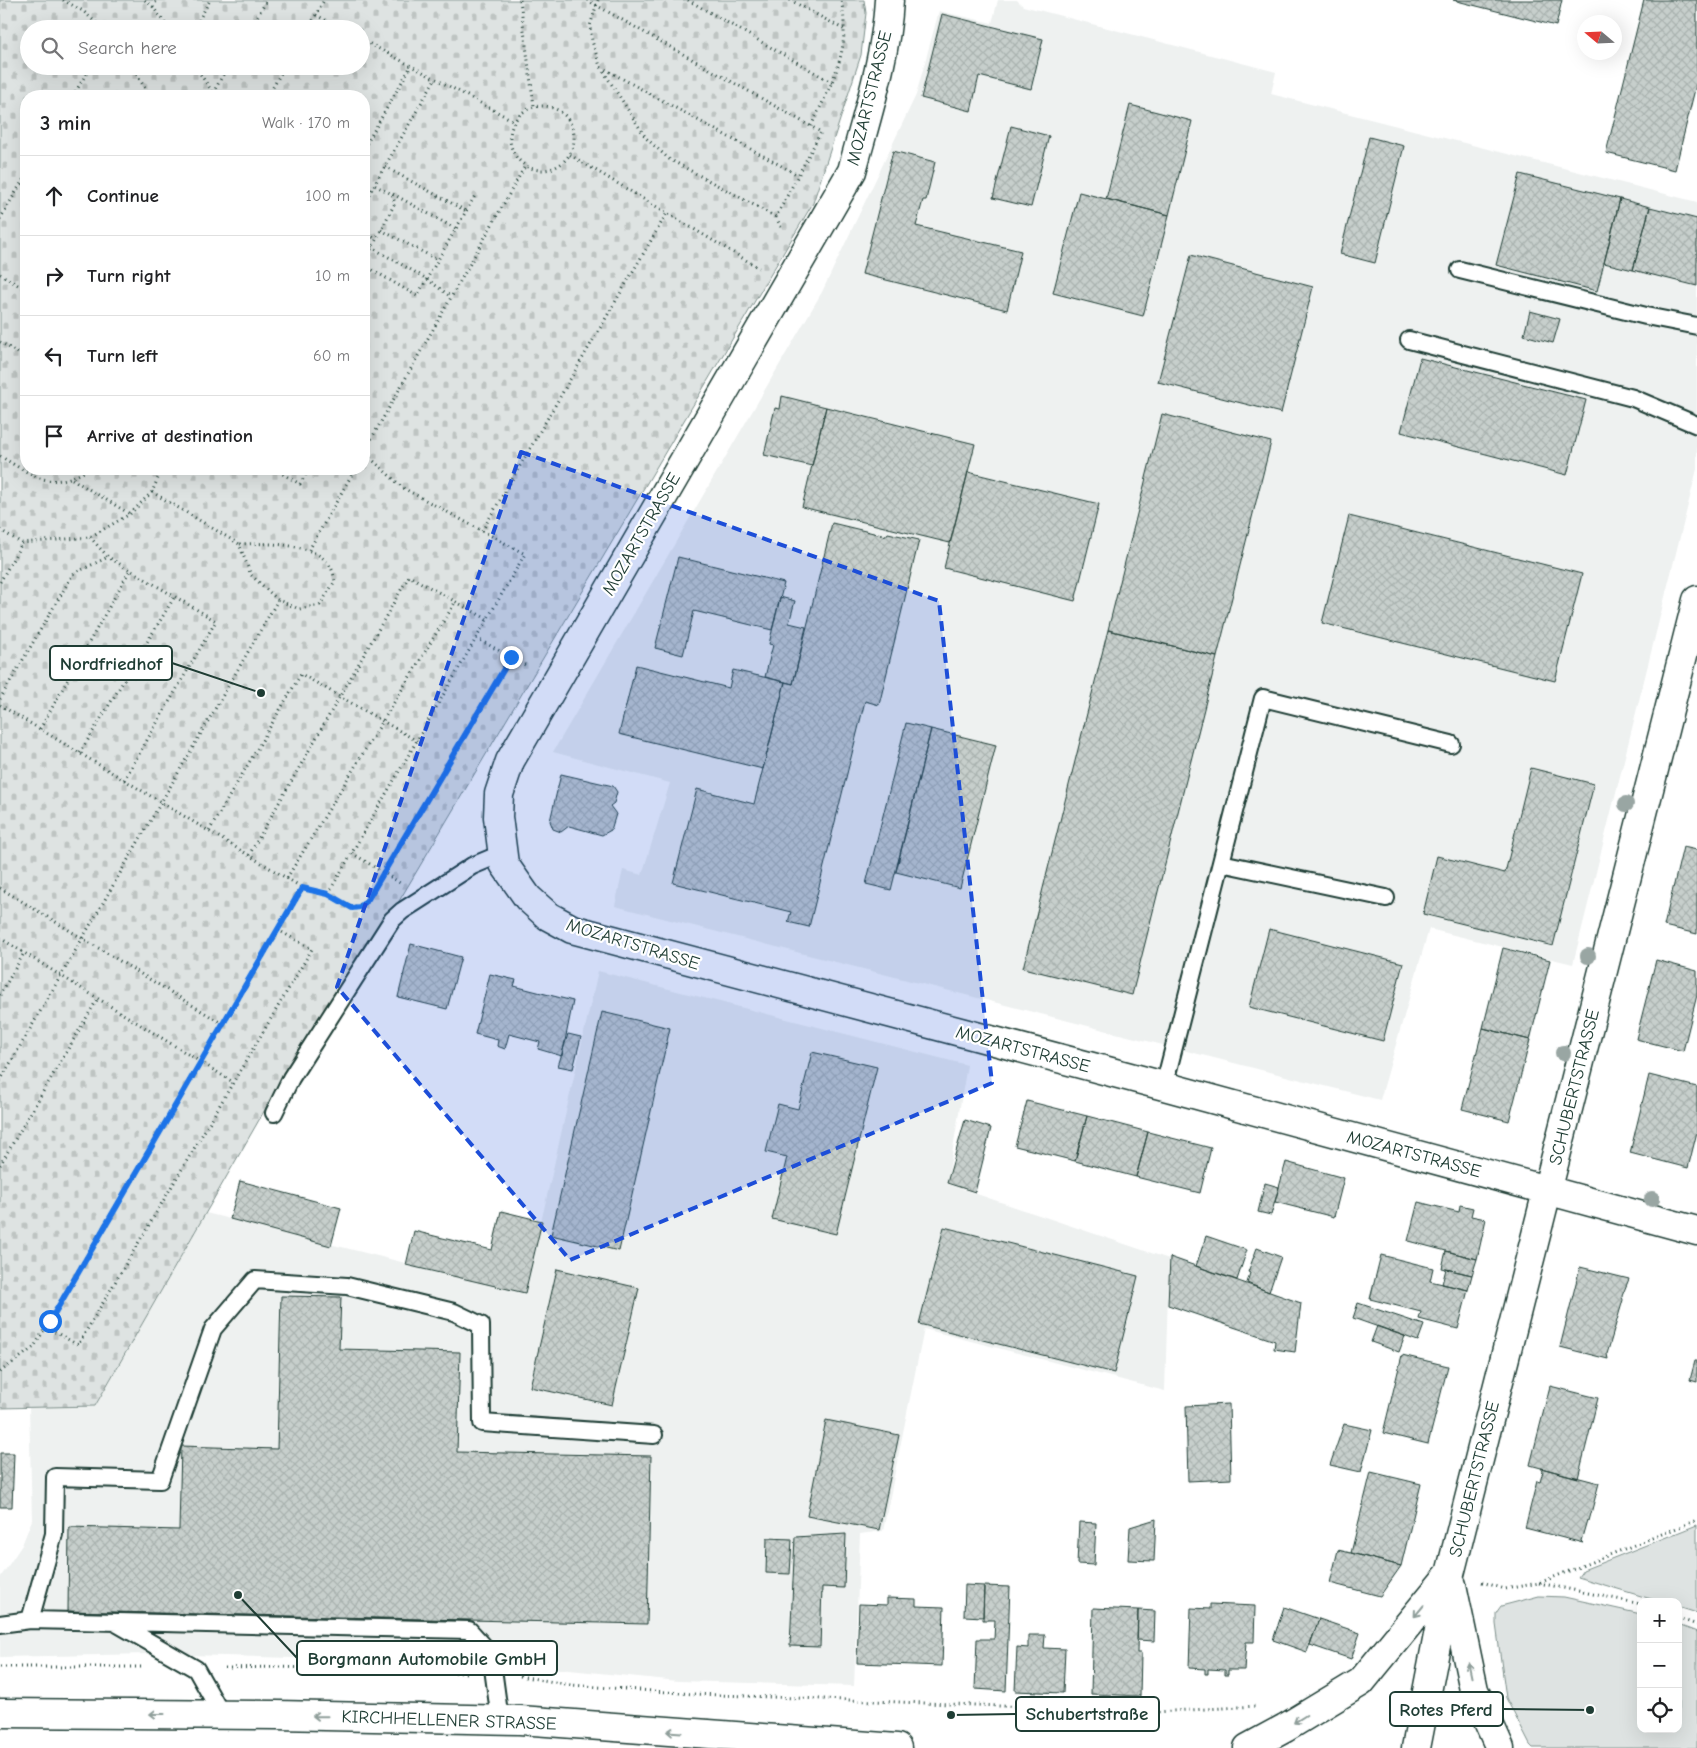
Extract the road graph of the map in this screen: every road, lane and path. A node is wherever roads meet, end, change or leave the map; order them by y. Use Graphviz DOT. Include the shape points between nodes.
graph roads {
  1 [pos="63,0"];
  2 [pos="145,0"];
  3 [pos="157,0"];
  4 [pos="210,0"];
  5 [pos="267,0"];
  6 [pos="324,0"];
  7 [pos="520,0"];
  8 [pos="587,0"];
  9 [pos="598,0"];
  10 [pos="688,0"];
  11 [pos="790,0"];
  12 [pos="841,0"];
  13 [pos="595,5"];
  14 [pos="153,7"];
  15 [pos="888,11"];
  16 [pos="316,15"];
  17 [pos="94,20"];
  18 [pos="162,20"];
  19 [pos="199,20"];
  20 [pos="255,20"];
  21 [pos="313,20"];
  22 [pos="325,20"];
  23 [pos="845,30"];
  24 [pos="370,44"];
  25 [pos="411,66"];
  26 [pos="600,66"];
  27 [pos="86,75"];
  28 [pos="136,75"];
  29 [pos="201,75"];
  30 [pos="224,75"];
  31 [pos="281,75"];
  32 [pos="435,79"];
  33 [pos="832,82"];
  34 [pos="77,90"];
  35 [pos="146,90"];
  36 [pos="211,90"];
  37 [pos="216,90"];
  38 [pos="272,90"];
  39 [pos="534,106"];
  40 [pos="514,121"];
  41 [pos="811,126"];
  42 [pos="370,138"];
  43 [pos="570,155"];
  44 [pos="525,166"];
  45 [pos="385,167"];
  46 [pos="798,175"];
  47 [pos="20,185"];
  48 [pos="374,185"];
  49 [pos="370,192"];
  50 [pos="392,194"];
  51 [pos="476,194"];
  52 [pos="466,211"];
  53 [pos="667,213"];
  54 [pos="776,218"];
  55 [pos="0,219"];
  56 [pos="456,228"];
  57 [pos="381,230"];
  58 [pos="777,234"];
  59 [pos="370,236"];
  60 [pos="376,239"];
  61 [pos="372,247"];
  62 [pos="370,251"];
  63 [pos="438,260"];
  64 [pos="763,260"];
  65 [pos="370,268"];
  66 [pos="1460,270"];
  67 [pos="0,274"];
  68 [pos="427,279"];
  69 [pos="20,286"];
  70 [pos="451,298"];
  71 [pos="1697,326"];
  72 [pos="1409,340"];
  73 [pos="0,342"];
  74 [pos="20,354"];
  75 [pos="1697,425"];
  76 [pos="370,441"];
  77 [pos="0,456"];
  78 [pos="370,458"];
  79 [pos="20,468"];
  80 [pos="32,475"];
  81 [pos="79,475"];
  82 [pos="159,475"];
  83 [pos="284,475"];
  84 [pos="305,475"];
  85 [pos="352,475"];
  86 [pos="72,479"];
  87 [pos="152,492"];
  88 [pos="130,514"];
  89 [pos="0,530"];
  90 [pos="482,531"];
  91 [pos="90,537"];
  92 [pos="22,543"];
  93 [pos="239,544"];
  94 [pos="309,550"];
  95 [pos="108,557"];
  96 [pos="130,570"];
  97 [pos="0,582"];
  98 [pos="175,596"];
  99 [pos="278,600"];
  100 [pos="1697,600"];
  101 [pos="456,601"];
  102 [pos="487,619"];
  103 [pos="476,638"];
  104 [pos="511,657"];
  105 [pos="525,665"];
  106 [pos="340,697"];
  107 [pos="0,699"];
  108 [pos="0,705"];
  109 [pos="383,722"];
  110 [pos="40,729"];
  111 [pos="417,741"];
  112 [pos="1451,744"];
  113 [pos="80,753"];
  114 [pos="124,780"];
  115 [pos="161,801"];
  116 [pos="209,831"];
  117 [pos="503,853"];
  118 [pos="249,855"];
  119 [pos="1221,863"];
  120 [pos="287,878"];
  121 [pos="0,888"];
  122 [pos="302,888"];
  123 [pos="328,894"];
  124 [pos="1386,898"];
  125 [pos="278,930"];
  126 [pos="0,938"];
  127 [pos="84,938"];
  128 [pos="24,953"];
  129 [pos="62,976"];
  130 [pos="0,995"];
  131 [pos="98,998"];
  132 [pos="224,1024"];
  133 [pos="202,1062"];
  134 [pos="0,1081"];
  135 [pos="233,1082"];
  136 [pos="1164,1086"];
  137 [pos="274,1113"];
  138 [pos="0,1166"];
  139 [pos="1548,1191"];
  140 [pos="1697,1231"];
  141 [pos="46,1327"];
  142 [pos="0,1372"];
  143 [pos="654,1435"];
  144 [pos="1697,1520"];
  145 [pos="1450,1574"];
  146 [pos="1539,1583"];
  147 [pos="1637,1603"];
  148 [pos="1682,1619"];
  149 [pos="30,1620"];
  150 [pos="115,1622"];
  151 [pos="0,1624"];
  152 [pos="1697,1625"];
  153 [pos="0,1667"];
  154 [pos="149,1668"];
  155 [pos="196,1669"];
  156 [pos="494,1674"];
  157 [pos="0,1713"];
  158 [pos="222,1715"];
  159 [pos="500,1720"];
  160 [pos="1285,1728"];
  161 [pos="897,1748"];
  162 [pos="1248,1748"];
  163 [pos="1416,1748"];
  164 [pos="1500,1748"];
  1 -- 17 [label="path"];
  2 -- 14 [label="path"];
  3 -- 14 [label="path"];
  4 -- 19 [label="path"];
  5 -- 20 [label="path"];
  6 -- 16 [label="path"];
  7 -- 39 [label="path"];
  8 -- 13 [label="path"];
  9 -- 13 [label="path"];
  10 -- 33 [label="path"];
  11 -- 23 [label="path"];
  12 -- 23 [label="path"];
  13 -- 26 [label="path" via="590,26"];
  13 -- 41 [label="path"];
  14 -- 18 [label="path"];
  15 -- 117 [label="street, MOZARTSTRASSE" via="875,89 852,171 510,761 499,794 498,817"];
  16 -- 21 [label="path"];
  16 -- 22 [label="path"];
  23 -- 33 [label="path" via="842,59"];
  24 -- 25 [label="path"];
  25 -- 32 [label="path"];
  25 -- 42 [label="path"];
  26 -- 46 [label="path"];
  26 -- 54 [label="path" via="646,138 669,159"];
  27 -- 34 [label="path"];
  28 -- 35 [label="path"];
  29 -- 36 [label="path"];
  30 -- 37 [label="path"];
  31 -- 38 [label="path"];
  32 -- 40 [label="path"];
  32 -- 45 [label="path"];
  33 -- 41 [label="path"];
  39 -- 40 [label="path"];
  39 -- 43 [label="path" via="559,110 568,118 574,143"];
  40 -- 44 [label="path" via="510,146"];
  41 -- 46 [label="path" via="821,132"];
  43 -- 44 [label="path" via="550,170"];
  43 -- 53 [label="path"];
  44 -- 70 [label="path"];
  45 -- 48 [label="path"];
  45 -- 52 [label="path"];
  46 -- 54 [label="path"];
  47 -- 55 [label="path"];
  48 -- 49 [label="path"];
  48 -- 50 [label="path"];
  50 -- 56 [label="path"];
  50 -- 57 [label="path" via="395,203"];
  51 -- 52 [label="path"];
  52 -- 56 [label="path"];
  53 -- 64 [label="path" via="759,268"];
  53 -- 90 [label="path"];
  54 -- 58 [label="path" via="782,226"];
  56 -- 63 [label="path"];
  57 -- 60 [label="path"];
  57 -- 63 [label="path"];
  59 -- 60 [label="path"];
  60 -- 61 [label="path"];
  61 -- 62 [label="path"];
  61 -- 68 [label="path"];
  63 -- 68 [label="path"];
  65 -- 68 [label="path" via="417,296"];
  66 -- 71 [label="lane"];
  67 -- 69 [label="path"];
  68 -- 70 [label="path"];
  70 -- 76 [label="path"];
  72 -- 75 [label="lane" via="1634,398"];
  73 -- 74 [label="path"];
  77 -- 79 [label="path"];
  78 -- 90 [label="path" via="403,488"];
  80 -- 86 [label="path" via="40,480"];
  81 -- 86 [label="path"];
  82 -- 87 [label="path"];
  83 -- 84 [label="path" via="300,484"];
  85 -- 94 [label="path"];
  86 -- 88 [label="path"];
  87 -- 88 [label="path"];
  87 -- 93 [label="path"];
  88 -- 91 [label="path"];
  89 -- 92 [label="path"];
  90 -- 102 [label="path" via="525,554"];
  91 -- 92 [label="path"];
  91 -- 95 [label="path"];
  92 -- 97 [label="path"];
  93 -- 94 [label="path" via="272,542"];
  93 -- 99 [label="path" via="251,574"];
  94 -- 99 [label="path" via="330,566 335,581 320,605 299,609"];
  95 -- 96 [label="path"];
  95 -- 107 [label="path" via="73,574"];
  96 -- 98 [label="path"];
  96 -- 110 [label="path"];
  98 -- 113 [label="path"];
  98 -- 114 [label="path" via="216,621"];
  99 -- 115 [label="path"];
  100 -- 139 [label="street, SCHUBERTSTRASSE"];
  101 -- 102 [label="path"];
  101 -- 106 [label="path" via="409,576"];
  101 -- 109 [label="path"];
  102 -- 103 [label="path"];
  103 -- 104 [label="path"];
  103 -- 111 [label="path"];
  104 -- 105 [label="path"];
  104 -- 123 [label="path" via="368,899 360,907 352,908"];
  106 -- 109 [label="path"];
  106 -- 116 [label="path" via="300,674"];
  106 -- 118 [label="path"];
  108 -- 110 [label="path"];
  109 -- 111 [label="path"];
  109 -- 120 [label="path"];
  110 -- 113 [label="path"];
  111 -- 123 [label="path"];
  112 -- 119 [label="lane" via="1264,698"];
  113 -- 114 [label="path"];
  114 -- 115 [label="path"];
  115 -- 116 [label="path"];
  115 -- 127 [label="path"];
  116 -- 118 [label="path"];
  117 -- 136 [label="street, MOZARTSTRASSE" via="504,864 528,898 548,916 572,928"];
  117 -- 137 [label="lane" via="472,866 402,910 392,920 291,1078"];
  118 -- 120 [label="path"];
  119 -- 124 [label="lane"];
  119 -- 136 [label="lane"];
  120 -- 122 [label="path"];
  121 -- 127 [label="path"];
  122 -- 123 [label="path"];
  122 -- 125 [label="path"];
  125 -- 132 [label="path"];
  125 -- 135 [label="path" via="312,949"];
  126 -- 128 [label="path"];
  127 -- 129 [label="path"];
  127 -- 132 [label="path"];
  128 -- 129 [label="path"];
  128 -- 130 [label="path"];
  129 -- 131 [label="path"];
  129 -- 134 [label="path"];
  131 -- 133 [label="path"];
  131 -- 138 [label="path"];
  132 -- 133 [label="path"];
  133 -- 135 [label="path"];
  133 -- 141 [label="path"];
  135 -- 141 [label="path" via="78,1345"];
  136 -- 139 [label="street, MOZARTSTRASSE"];
  139 -- 140 [label="street, MOZARTSTRASSE"];
  139 -- 145 [label="street, SCHUBERTSTRASSE"];
  141 -- 142 [label="path" via="34,1346"];
  143 -- 149 [label="lane" via="482,1423 481,1325 454,1312 347,1286 255,1280 213,1329 160,1480 55,1477 54,1534"];
  144 -- 146 [label="path"];
  145 -- 146 [label="path" via="1505,1588"];
  145 -- 160 [label="street, SCHUBERTSTRASSE, one-way" via="1361,1682"];
  145 -- 163 [label="street, SCHUBERTSTRASSE"];
  164 -- 145 [label="street, SCHUBERTSTRASSE, one-way" via="1474,1690"];
  146 -- 147 [label="path"];
  148 -- 152 [label="path"];
  149 -- 150 [label="lane"];
  149 -- 151 [label="lane"];
  150 -- 155 [label="lane"];
  150 -- 156 [label="lane" via="469,1630 491,1654"];
  153 -- 154 [label="path"];
  155 -- 156 [label="path" via="279,1667"];
  155 -- 158 [label="lane"];
  156 -- 159 [label="lane"];
  156 -- 160 [label="path" via="571,1686 694,1694 1155,1712 1270,1706"];
  158 -- 157 [label="street, KIRCHHELLENER STRASSE, one-way"];
  159 -- 158 [label="street, KIRCHHELLENER STRASSE, one-way"];
  161 -- 159 [label="street, KIRCHHELLENER STRASSE, one-way"];
  160 -- 162 [label="street, SCHUBERTSTRASSE"];
}
